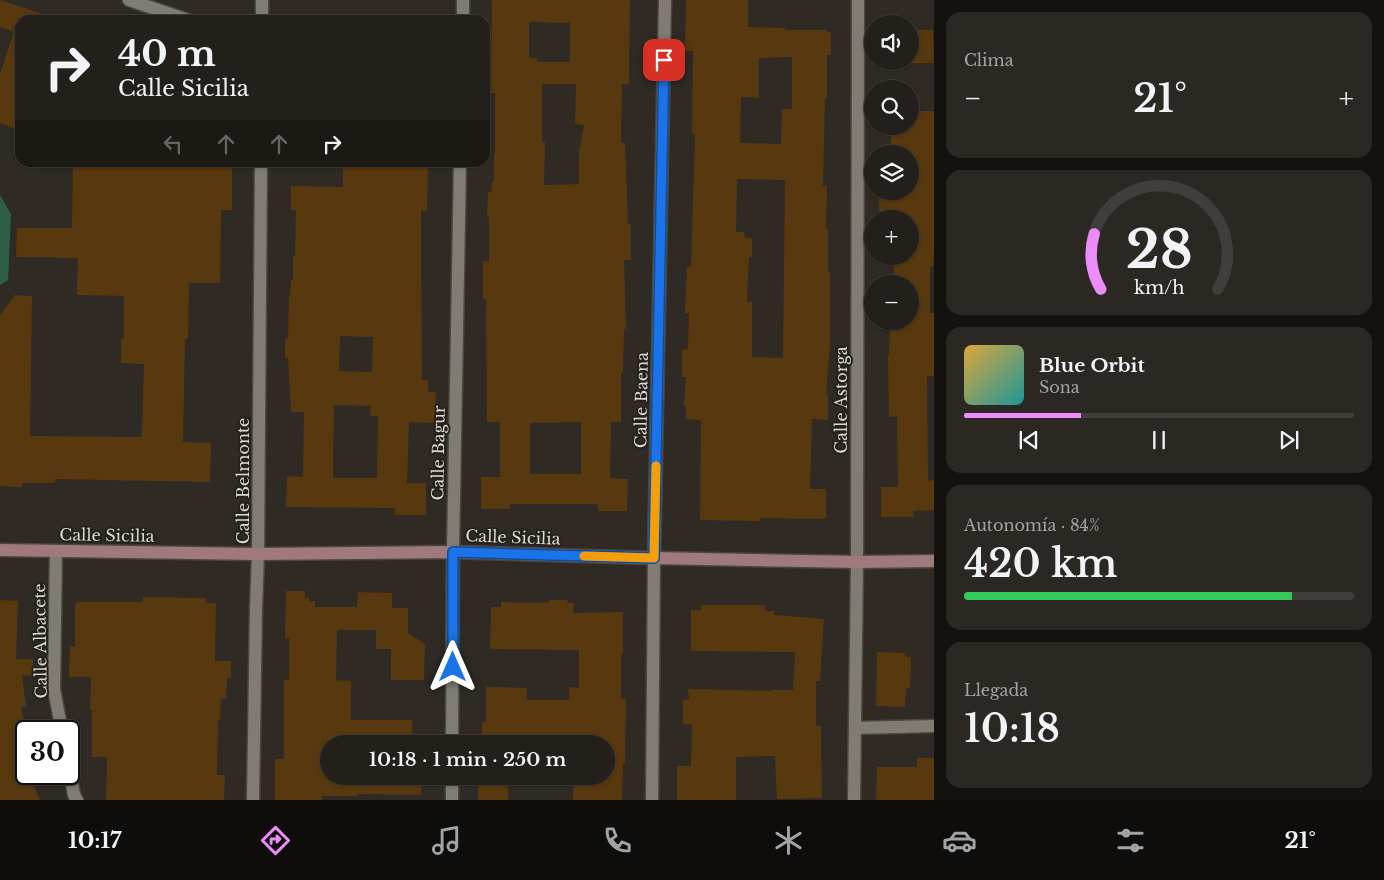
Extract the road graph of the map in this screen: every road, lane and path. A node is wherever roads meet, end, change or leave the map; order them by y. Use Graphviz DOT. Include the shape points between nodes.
graph roads {
  1 [pos="132,0"];
  2 [pos="262,0"];
  3 [pos="463,0"];
  4 [pos="665,0"];
  5 [pos="858,0"];
  6 [pos="174,15"];
  7 [pos="262,15"];
  8 [pos="462,15"];
  9 [pos="261,167"];
  10 [pos="460,167"];
  11 [pos="0,550"];
  12 [pos="56,550"];
  13 [pos="453,552"];
  14 [pos="258,554"];
  15 [pos="654,558"];
  16 [pos="934,561"];
  17 [pos="857,562"];
  18 [pos="60,720"];
  19 [pos="934,726"];
  20 [pos="855,728"];
  21 [pos="452,735"];
  22 [pos="72,785"];
  23 [pos="452,785"];
  24 [pos="77,800"];
  25 [pos="253,800"];
  26 [pos="452,800"];
  27 [pos="652,800"];
  28 [pos="854,800"];
  1 -- 6 [label="street"];
  2 -- 7 [label="street"];
  3 -- 8 [label="street"];
  4 -- 15 [label="street, Calle Baena"];
  5 -- 17 [label="street, Calle Astorga"];
  9 -- 14 [label="street, Calle Belmonte"];
  10 -- 13 [label="street, Calle Bagur"];
  11 -- 12 [label="street, Calle Sicilia"];
  12 -- 14 [label="street, Calle Sicilia"];
  12 -- 18 [label="street, Calle Albacete" via="54,690"];
  13 -- 14 [label="street, Calle Sicilia"];
  13 -- 15 [label="street, Calle Sicilia"];
  13 -- 21 [label="street, Calle Bagur"];
  14 -- 25 [label="street, Calle Belmonte"];
  15 -- 17 [label="street, Calle Sicilia"];
  15 -- 27 [label="street, Calle Baena"];
  16 -- 17 [label="street, Calle Sicilia"];
  17 -- 20 [label="street, Calle Astorga"];
  19 -- 20 [label="street"];
  20 -- 28 [label="street, Calle Astorga"];
  22 -- 24 [label="street"];
  23 -- 26 [label="street"];
}
